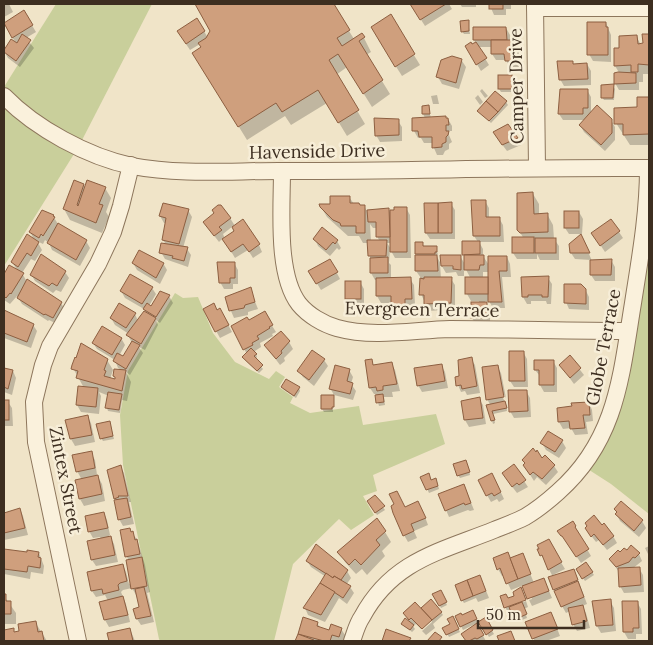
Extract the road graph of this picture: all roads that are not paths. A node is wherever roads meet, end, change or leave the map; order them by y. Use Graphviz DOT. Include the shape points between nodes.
graph roads {
  1 [pos="535,6"];
  2 [pos="649,8"];
  3 [pos="4,96"];
  4 [pos="131,166"];
  5 [pos="537,168"];
  6 [pos="649,168"];
  7 [pos="282,171"];
  8 [pos="628,332"];
  9 [pos="78,641"];
  10 [pos="352,641"];
  1 -- 2 [label="street"];
  1 -- 5 [label="street, Camper Drive"];
  3 -- 4 [label="street, Havenside Drive" via="28,118 56,135"];
  4 -- 7 [label="street, Havenside Drive" via="195,171"];
  4 -- 9 [label="street, Zintex Street" via="113,232 50,346 34,402 36,442"];
  5 -- 6 [label="street, Havenside Drive"];
  5 -- 7 [label="street, Havenside Drive"];
  6 -- 8 [label="street, Globe Terrace" via="647,213"];
  7 -- 8 [label="street, Evergreen Terrace" via="286,277 299,303 313,316 336,328 360,332"];
  8 -- 10 [label="street, Globe Terrace" via="610,419 583,467 543,505 525,517 444,548 404,568 378,592 361,617"];
}
